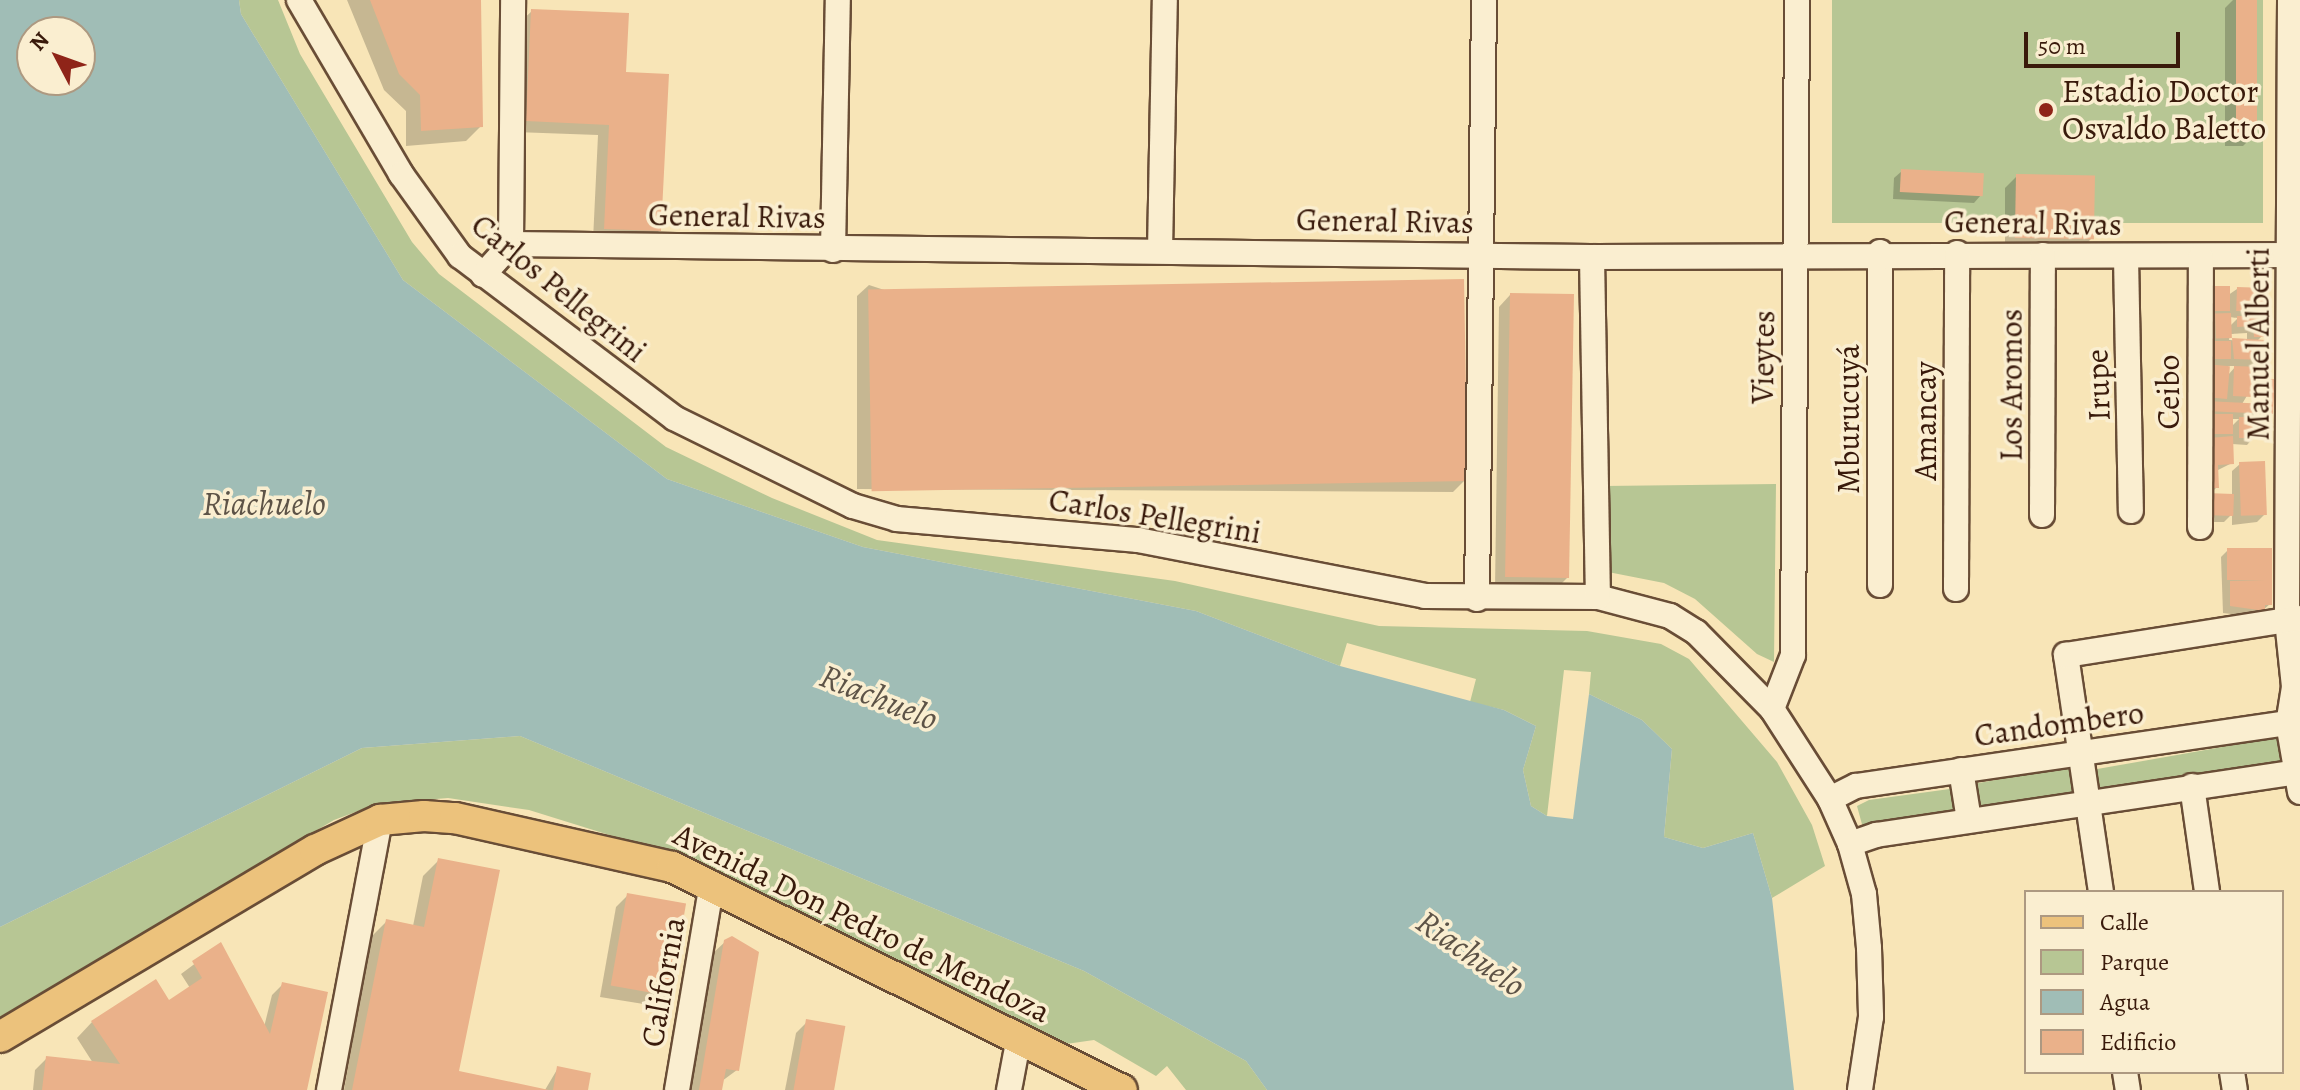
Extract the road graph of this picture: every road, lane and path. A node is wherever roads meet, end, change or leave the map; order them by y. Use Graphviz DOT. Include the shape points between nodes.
graph roads {
  1 [pos="299,0"];
  2 [pos="513,0"];
  3 [pos="838,0"];
  4 [pos="1165,0"];
  5 [pos="1484,0"];
  6 [pos="1797,0"];
  7 [pos="2290,0"];
  8 [pos="511,244"];
  9 [pos="833,250"];
  10 [pos="1160,251"];
  11 [pos="1880,252"];
  12 [pos="1957,253"];
  13 [pos="1482,254"];
  14 [pos="1796,255"];
  15 [pos="2043,255"];
  16 [pos="2295,255"];
  17 [pos="1592,257"];
  18 [pos="2126,257"];
  19 [pos="2201,257"];
  20 [pos="483,275"];
  21 [pos="2131,511"];
  22 [pos="2042,515"];
  23 [pos="2200,527"];
  24 [pos="1880,585"];
  25 [pos="1956,589"];
  26 [pos="1598,597"];
  27 [pos="1477,599"];
  28 [pos="2294,619"];
  29 [pos="2297,692"];
  30 [pos="1772,709"];
  31 [pos="2294,722"];
  32 [pos="2081,754"];
  33 [pos="1961,770"];
  34 [pos="2299,779"];
  35 [pos="2192,786"];
  36 [pos="1830,799"];
  37 [pos="2089,802"];
  38 [pos="380,820"];
  39 [pos="1969,820"];
  40 [pos="1850,844"];
  41 [pos="712,884"];
  42 [pos="2101,890"];
  43 [pos="2207,890"];
  44 [pos="0,1037"];
  45 [pos="1019,1037"];
  46 [pos="329,1090"];
  47 [pos="677,1090"];
  48 [pos="1009,1090"];
  49 [pos="1122,1090"];
  50 [pos="1860,1090"];
  1 -- 20 [label="street, Carlos Pellegrini" via="424,210"];
  2 -- 8 [label="street"];
  3 -- 9 [label="street"];
  4 -- 10 [label="street"];
  5 -- 13 [label="street"];
  6 -- 14 [label="street, Vieytes"];
  7 -- 16 [label="street, Manuel Alberti"];
  8 -- 9 [label="street, General Rivas"];
  8 -- 20 [label="street"];
  9 -- 10 [label="street, General Rivas"];
  10 -- 13 [label="street, General Rivas"];
  11 -- 12 [label="street, General Rivas"];
  11 -- 14 [label="street, General Rivas"];
  11 -- 24 [label="street, Mburucuyá"];
  12 -- 15 [label="street, General Rivas"];
  12 -- 25 [label="street, Amancay"];
  13 -- 17 [label="street, General Rivas"];
  13 -- 27 [label="street"];
  14 -- 17 [label="street, General Rivas"];
  14 -- 30 [label="street, Vieytes" via="1793,655"];
  15 -- 18 [label="street, General Rivas"];
  15 -- 22 [label="street, Los Aromos"];
  16 -- 19 [label="street, General Rivas"];
  16 -- 28 [label="street, Manuel Alberti"];
  17 -- 26 [label="street"];
  18 -- 19 [label="street, General Rivas"];
  18 -- 21 [label="street, Irupe"];
  19 -- 23 [label="street, Ceibo"];
  20 -- 27 [label="street, Carlos Pellegrini" via="674,418 878,516 1138,540 1362,587"];
  26 -- 27 [label="street, Carlos Pellegrini"];
  26 -- 30 [label="street, Carlos Pellegrini" via="1643,606 1696,632"];
  28 -- 29 [label="street, Manuel Alberti"];
  28 -- 32 [label="street" via="2066,655"];
  29 -- 31 [label="street, Manuel Alberti"];
  30 -- 36 [label="street, Carlos Pellegrini"];
  31 -- 32 [label="street, Candombero"];
  31 -- 34 [label="street, Manuel Alberti"];
  32 -- 33 [label="street, Candombero"];
  32 -- 37 [label="street"];
  33 -- 36 [label="street, Candombero" via="1856,786"];
  33 -- 39 [label="street"];
  34 -- 35 [label="street"];
  35 -- 37 [label="street"];
  35 -- 43 [label="street"];
  36 -- 40 [label="street, Carlos Pellegrini"];
  37 -- 39 [label="street"];
  37 -- 42 [label="street"];
  38 -- 41 [label="main road, Avenida Don Pedro de Mendoza" via="455,818 649,860"];
  38 -- 44 [label="main road, Avenida Don Pedro de Mendoza" via="315,850"];
  38 -- 46 [label="street"];
  39 -- 40 [label="street"];
  40 -- 50 [label="street, Carlos Pellegrini" via="1864,894 1869,948 1871,1017"];
  41 -- 45 [label="main road, Avenida Don Pedro de Mendoza" via="906,987"];
  41 -- 47 [label="street, California"];
  45 -- 48 [label="street"];
  45 -- 49 [label="main road, Avenida Don Pedro de Mendoza"];
}
